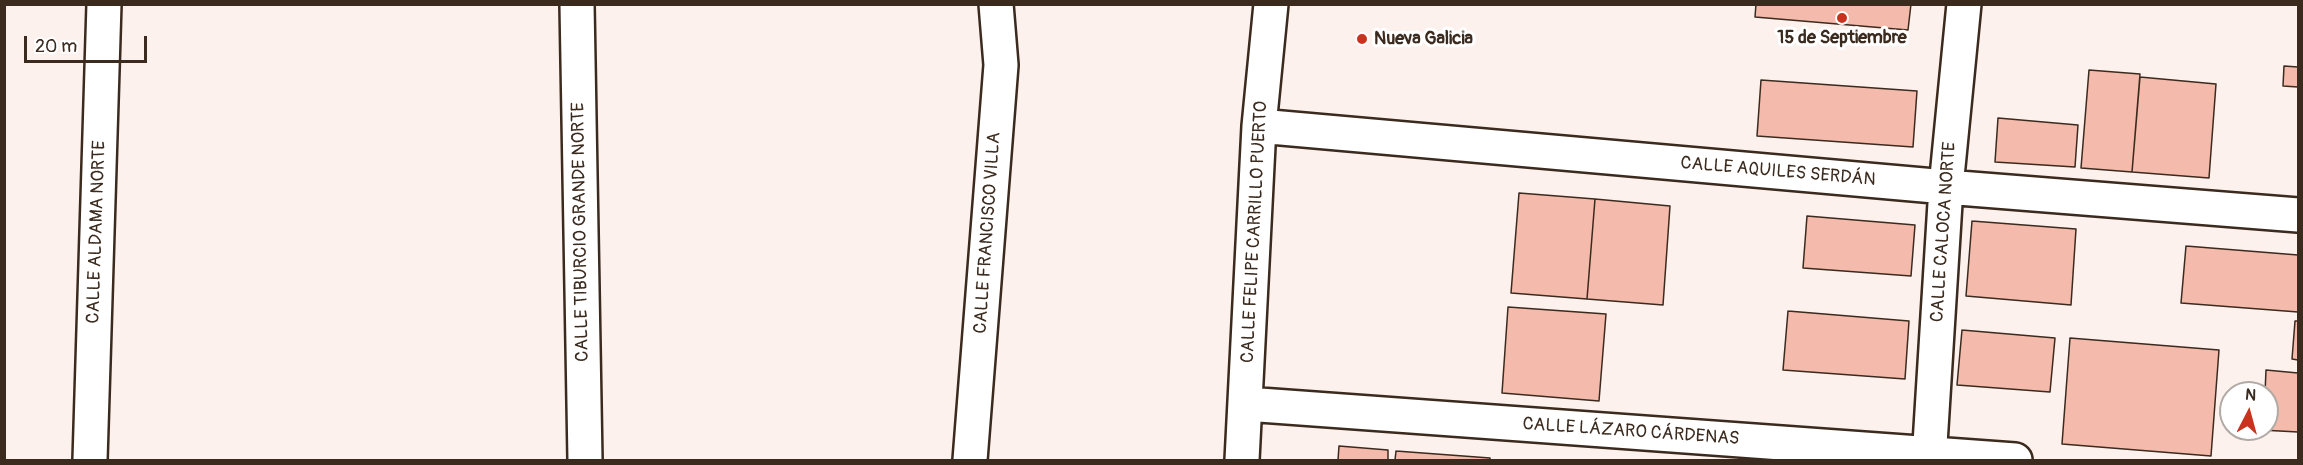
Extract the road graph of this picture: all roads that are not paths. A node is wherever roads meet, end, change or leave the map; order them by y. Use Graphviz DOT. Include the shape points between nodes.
graph roads {
  1 [pos="104,4"];
  2 [pos="578,4"];
  3 [pos="996,4"];
  4 [pos="1270,4"];
  5 [pos="1964,4"];
  6 [pos="1259,126"];
  7 [pos="1946,187"];
  8 [pos="2298,215"];
  9 [pos="1246,404"];
  10 [pos="1929,457"];
  11 [pos="90,460"];
  12 [pos="585,460"];
  13 [pos="970,460"];
  14 [pos="1242,460"];
  15 [pos="2015,460"];
  1 -- 11 [label="street, CALLE ALDAMA NORTE"];
  2 -- 12 [label="street, CALLE TIBURCIO GRANDE NORTE"];
  3 -- 13 [label="street, CALLE FRANCISCO VILLA" via="1000,65"];
  4 -- 6 [label="street, CALLE FELIPE CARRILLO PUERTO"];
  5 -- 7 [label="street, CALLE CALOCA NORTE"];
  6 -- 7 [label="street, CALLE AQUILES SERDÁN"];
  6 -- 9 [label="street, CALLE FELIPE CARRILLO PUERTO"];
  7 -- 8 [label="street, CALLE AQUILES SERDÁN"];
  7 -- 10 [label="street, CALLE CALOCA NORTE"];
  9 -- 10 [label="street, CALLE LÁZARO CÁRDENAS"];
  9 -- 14 [label="street, CALLE FELIPE CARRILLO PUERTO"];
  10 -- 15 [label="street, CALLE LÁZARO CÁRDENAS"];
}
